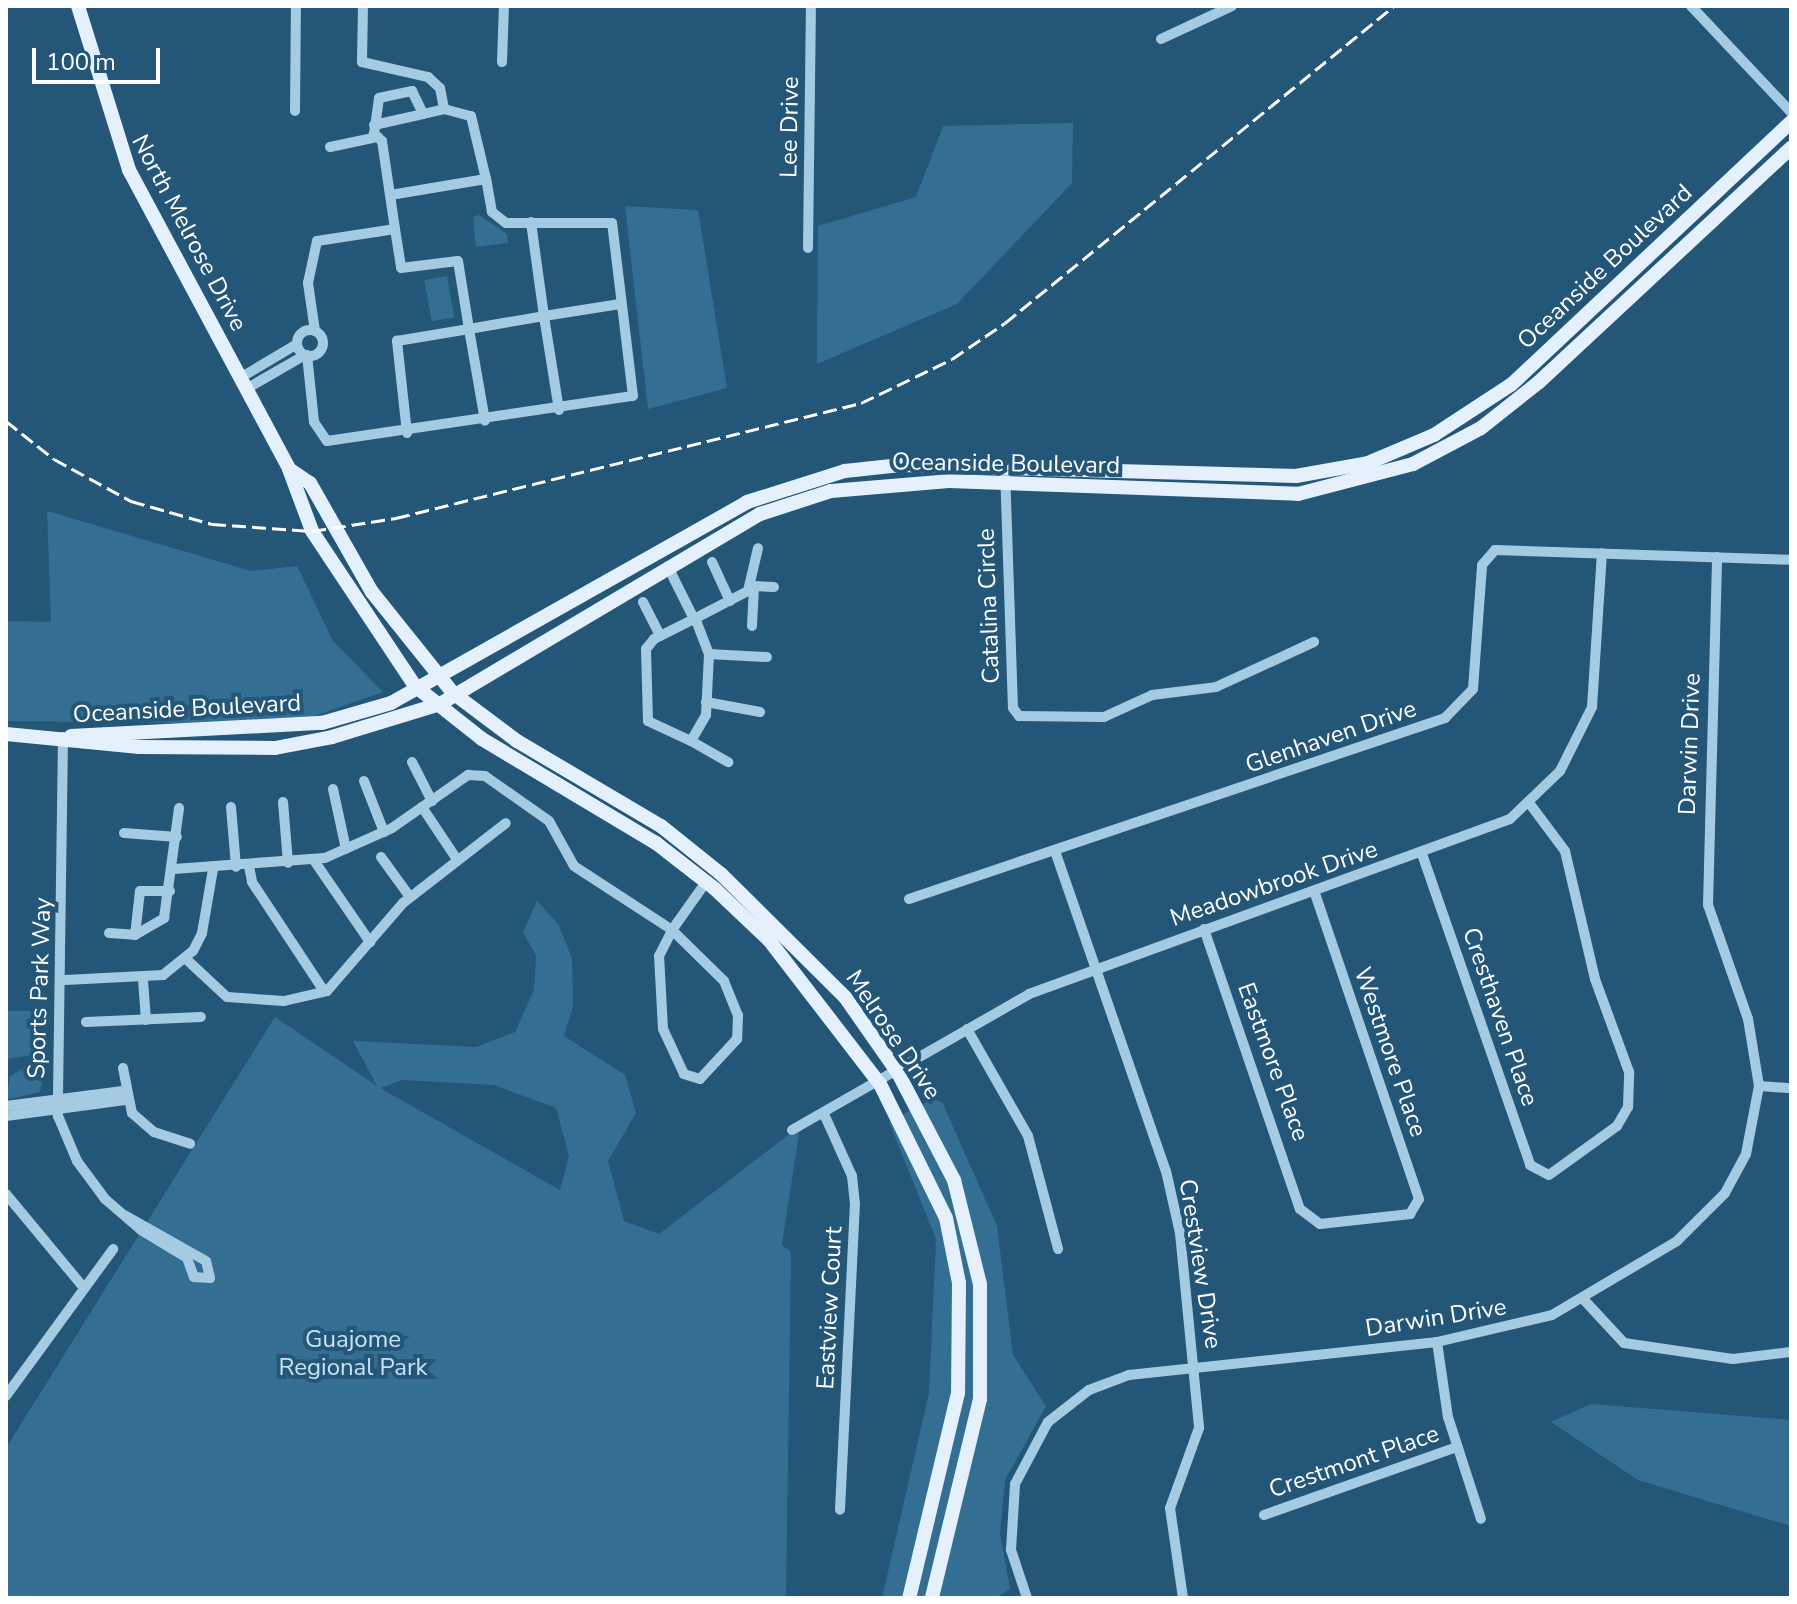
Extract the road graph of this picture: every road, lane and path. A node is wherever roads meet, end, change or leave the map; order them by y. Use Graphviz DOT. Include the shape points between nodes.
graph roads {
  1 [pos="78,6"];
  2 [pos="296,6"];
  3 [pos="363,6"];
  4 [pos="504,6"];
  5 [pos="811,6"];
  6 [pos="1232,6"];
  7 [pos="1691,6"];
  8 [pos="1218,9"];
  9 [pos="1161,39"];
  10 [pos="502,62"];
  11 [pos="444,109"];
  12 [pos="295,111"];
  13 [pos="1791,112"];
  14 [pos="423,114"];
  15 [pos="1791,122"];
  16 [pos="374,125"];
  17 [pos="378,137"];
  18 [pos="330,147"];
  19 [pos="1791,148"];
  20 [pos="486,179"];
  21 [pos="390,195"];
  22 [pos="531,222"];
  23 [pos="395,229"];
  24 [pos="808,248"];
  25 [pos="620,304"];
  26 [pos="544,316"];
  27 [pos="469,329"];
  28 [pos="315,331"];
  29 [pos="297,344"];
  30 [pos="306,355"];
  31 [pos="243,383"];
  32 [pos="559,410"];
  33 [pos="485,421"];
  34 [pos="407,433"];
  35 [pos="1356,465"];
  36 [pos="289,469"];
  37 [pos="1005,476"];
  38 [pos="1293,494"];
  39 [pos="671,543"];
  40 [pos="758,548"];
  41 [pos="1602,553"];
  42 [pos="1717,557"];
  43 [pos="1791,560"];
  44 [pos="712,562"];
  45 [pos="668,566"];
  46 [pos="754,586"];
  47 [pos="774,587"];
  48 [pos="607,600"];
  49 [pos="730,601"];
  50 [pos="643,602"];
  51 [pos="694,619"];
  52 [pos="752,626"];
  53 [pos="660,636"];
  54 [pos="1314,642"];
  55 [pos="709,654"];
  56 [pos="767,657"];
  57 [pos="435,675"];
  58 [pos="415,686"];
  59 [pos="453,693"];
  60 [pos="706,702"];
  61 [pos="440,704"];
  62 [pos="760,712"];
  63 [pos="6,734"];
  64 [pos="63,737"];
  65 [pos="691,741"];
  66 [pos="412,762"];
  67 [pos="728,762"];
  68 [pos="364,781"];
  69 [pos="333,789"];
  70 [pos="283,802"];
  71 [pos="427,804"];
  72 [pos="1530,804"];
  73 [pos="231,807"];
  74 [pos="179,808"];
  75 [pos="506,823"];
  76 [pos="384,832"];
  77 [pos="124,833"];
  78 [pos="177,837"];
  79 [pos="346,849"];
  80 [pos="1055,851"];
  81 [pos="1422,854"];
  82 [pos="381,857"];
  83 [pos="456,858"];
  84 [pos="313,859"];
  85 [pos="288,863"];
  86 [pos="249,866"];
  87 [pos="236,867"];
  88 [pos="174,869"];
  89 [pos="213,869"];
  90 [pos="706,882"];
  91 [pos="170,891"];
  92 [pos="1314,891"];
  93 [pos="410,897"];
  94 [pos="909,899"];
  95 [pos="1204,929"];
  96 [pos="672,930"];
  97 [pos="109,933"];
  98 [pos="135,935"];
  99 [pos="370,942"];
  100 [pos="185,958"];
  101 [pos="1095,967"];
  102 [pos="65,980"];
  103 [pos="143,980"];
  104 [pos="324,991"];
  105 [pos="201,1017"];
  106 [pos="146,1020"];
  107 [pos="86,1022"];
  108 [pos="967,1029"];
  109 [pos="123,1068"];
  110 [pos="898,1073"];
  111 [pos="880,1084"];
  112 [pos="1759,1086"];
  113 [pos="1791,1088"];
  114 [pos="124,1095"];
  115 [pos="57,1104"];
  116 [pos="6,1106"];
  117 [pos="824,1114"];
  118 [pos="6,1116"];
  119 [pos="792,1130"];
  120 [pos="190,1144"];
  121 [pos="8,1202"];
  122 [pos="1300,1209"];
  123 [pos="126,1216"];
  124 [pos="113,1249"];
  125 [pos="1058,1249"];
  126 [pos="84,1288"];
  127 [pos="1585,1301"];
  128 [pos="1437,1342"];
  129 [pos="1791,1352"];
  130 [pos="1195,1367"];
  131 [pos="6,1396"];
  132 [pos="1457,1447"];
  133 [pos="840,1510"];
  134 [pos="1264,1515"];
  135 [pos="1481,1519"];
  136 [pos="909,1598"];
  137 [pos="932,1598"];
  138 [pos="1027,1598"];
  139 [pos="1183,1598"];
  1 -- 31 [label="main road, North Melrose Drive" via="112,131"];
  2 -- 12 [label="street"];
  3 -- 11 [label="street" via="362,62 428,77 440,88"];
  4 -- 10 [label="street"];
  5 -- 24 [label="street, Lee Drive"];
  6 -- 8 [label="street"];
  7 -- 13 [label="street"];
  8 -- 9 [label="street"];
  11 -- 14 [label="street"];
  11 -- 20 [label="street" via="471,116"];
  14 -- 16 [label="street"];
  14 -- 16 [label="street" via="412,91 379,98"];
  15 -- 35 [label="main road, Oceanside Boulevard" via="1512,384 1434,435"];
  16 -- 17 [label="street"];
  17 -- 18 [label="street"];
  17 -- 21 [label="street"];
  19 -- 38 [label="main road, Oceanside Boulevard" via="1481,428 1413,464"];
  20 -- 21 [label="street"];
  20 -- 22 [label="street" via="497,218"];
  21 -- 23 [label="street"];
  22 -- 25 [label="street" via="612,223"];
  22 -- 26 [label="street"];
  23 -- 27 [label="street" via="401,268 458,261"];
  23 -- 28 [label="street" via="317,241 308,283"];
  25 -- 26 [label="street"];
  25 -- 32 [label="street" via="633,396"];
  26 -- 27 [label="street"];
  26 -- 32 [label="street"];
  27 -- 33 [label="street"];
  27 -- 34 [label="street" via="397,341"];
  28 -- 29 [label="street" via="304,332"];
  28 -- 30 [label="street" via="322,345"];
  29 -- 30 [label="street"];
  29 -- 31 [label="street"];
  30 -- 31 [label="street"];
  30 -- 34 [label="street" via="322,439"];
  31 -- 36 [label="main road, North Melrose Drive"];
  32 -- 33 [label="street"];
  33 -- 34 [label="street"];
  35 -- 37 [label="main road, Oceanside Boulevard" via="1281,477"];
  35 -- 38 [label="main road"];
  36 -- 57 [label="main road, North Melrose Drive" via="310,483 372,592"];
  36 -- 58 [label="main road, North Melrose Drive" via="312,531"];
  37 -- 38 [label="main road, Oceanside Boulevard"];
  37 -- 39 [label="main road, Oceanside Boulevard" via="901,465 845,471 788,485"];
  37 -- 45 [label="main road, Oceanside Boulevard" via="831,491 760,514"];
  37 -- 54 [label="street, Catalina Circle" via="1013,708 1019,716 1104,717 1152,695 1216,687"];
  39 -- 48 [label="main road" via="669,558"];
  39 -- 57 [label="main road, Oceanside Boulevard"];
  40 -- 46 [label="street"];
  41 -- 42 [label="street, Glenhaven Drive"];
  41 -- 72 [label="street, Meadowbrook Drive" via="1592,707 1560,771"];
  41 -- 80 [label="street, Glenhaven Drive" via="1501,549 1487,555 1473,689 1445,718"];
  42 -- 43 [label="street, Glenhaven Drive"];
  42 -- 112 [label="street, Darwin Drive" via="1708,905 1748,1019"];
  44 -- 49 [label="street"];
  45 -- 48 [label="main road, Oceanside Boulevard"];
  45 -- 51 [label="street"];
  46 -- 47 [label="street"];
  46 -- 49 [label="street"];
  46 -- 52 [label="street"];
  48 -- 59 [label="main road, Oceanside Boulevard"];
  49 -- 51 [label="street"];
  50 -- 53 [label="street"];
  51 -- 53 [label="street"];
  51 -- 55 [label="street"];
  53 -- 65 [label="street" via="646,649 651,725"];
  55 -- 56 [label="street"];
  55 -- 60 [label="street"];
  57 -- 58 [label="main road, Oceanside Boulevard"];
  57 -- 59 [label="main road, Melrose Drive"];
  58 -- 61 [label="main road, Melrose Drive"];
  58 -- 64 [label="main road, Oceanside Boulevard" via="391,703 322,723"];
  59 -- 61 [label="main road, Oceanside Boulevard"];
  59 -- 110 [label="main road, Melrose Drive" via="517,741 661,826 721,874 845,997"];
  60 -- 62 [label="street"];
  60 -- 65 [label="street"];
  61 -- 64 [label="main road, Oceanside Boulevard" via="275,748 115,746"];
  61 -- 90 [label="main road, Melrose Drive" via="482,739 656,843"];
  63 -- 64 [label="main road"];
  64 -- 102 [label="street, Sports Park Way"];
  65 -- 67 [label="street"];
  66 -- 71 [label="street"];
  68 -- 76 [label="street"];
  69 -- 79 [label="street"];
  70 -- 85 [label="street"];
  71 -- 76 [label="street"];
  71 -- 83 [label="street"];
  71 -- 96 [label="street" via="468,775 485,776 549,821 574,866"];
  72 -- 81 [label="street, Meadowbrook Drive" via="1480,834"];
  72 -- 81 [label="street, Cresthaven Place" via="1565,851 1595,979 1629,1072 1628,1107 1617,1126 1556,1172 1540,1174 1530,1165"];
  73 -- 87 [label="street"];
  74 -- 78 [label="street"];
  75 -- 83 [label="street"];
  76 -- 79 [label="street"];
  77 -- 78 [label="street"];
  78 -- 88 [label="street"];
  79 -- 84 [label="street"];
  80 -- 94 [label="street, Glenhaven Drive"];
  80 -- 101 [label="street, Crestview Drive"];
  81 -- 92 [label="street, Meadowbrook Drive"];
  82 -- 93 [label="street"];
  83 -- 93 [label="street"];
  84 -- 85 [label="street"];
  84 -- 99 [label="street"];
  85 -- 86 [label="street"];
  86 -- 87 [label="street"];
  86 -- 104 [label="street" via="252,882"];
  87 -- 89 [label="street"];
  88 -- 89 [label="street"];
  88 -- 91 [label="street"];
  89 -- 100 [label="street" via="202,933"];
  90 -- 96 [label="street"];
  90 -- 111 [label="main road, Melrose Drive" via="769,940"];
  91 -- 98 [label="street" via="164,918"];
  91 -- 98 [label="street" via="140,891"];
  92 -- 95 [label="street, Meadowbrook Drive"];
  92 -- 122 [label="street, Westmore Place" via="1419,1199 1400,1217 1320,1224"];
  93 -- 99 [label="street"];
  95 -- 101 [label="street, Meadowbrook Drive"];
  95 -- 122 [label="street, Eastmore Place"];
  96 -- 96 [label="street" via="659,956 663,1029 684,1074 700,1079 735,1044 738,1015 724,981"];
  97 -- 98 [label="street"];
  99 -- 104 [label="street"];
  100 -- 103 [label="street"];
  100 -- 104 [label="street" via="227,997 284,1001"];
  101 -- 108 [label="street, Meadowbrook Drive"];
  101 -- 130 [label="street, Crestview Drive" via="1173,1197"];
  102 -- 103 [label="street"];
  102 -- 115 [label="street, Sports Park Way"];
  103 -- 106 [label="street"];
  105 -- 106 [label="street"];
  106 -- 107 [label="street"];
  108 -- 110 [label="street, Meadowbrook Drive"];
  108 -- 125 [label="street" via="1028,1136"];
  109 -- 114 [label="street"];
  110 -- 111 [label="street, Meadowbrook Drive"];
  110 -- 137 [label="main road, Melrose Drive" via="954,1180 980,1284 980,1399"];
  111 -- 117 [label="street, Meadowbrook Drive"];
  111 -- 136 [label="main road, Melrose Drive" via="946,1218 959,1283 958,1393"];
  112 -- 113 [label="street"];
  112 -- 127 [label="street, Darwin Drive" via="1746,1154 1725,1193 1677,1241"];
  114 -- 115 [label="street"];
  114 -- 120 [label="street" via="154,1132"];
  115 -- 116 [label="street"];
  115 -- 118 [label="street"];
  115 -- 123 [label="street, Sports Park Way" via="85,1174"];
  117 -- 119 [label="street, Meadowbrook Drive"];
  117 -- 133 [label="street, Eastview Court" via="852,1176 855,1203"];
  121 -- 126 [label="street"];
  123 -- 123 [label="street, Sports Park Way" via="187,1258 194,1277 210,1278 206,1261"];
  124 -- 126 [label="street"];
  126 -- 131 [label="street"];
  127 -- 128 [label="street, Darwin Drive" via="1495,1333"];
  127 -- 129 [label="street" via="1624,1343 1733,1359"];
  128 -- 130 [label="street, Darwin Drive"];
  128 -- 132 [label="street"];
  130 -- 138 [label="street, Darwin Drive" via="1108,1382 1048,1422 1029,1450 1009,1517"];
  130 -- 139 [label="street, Crestview Drive" via="1199,1428 1170,1508"];
  132 -- 134 [label="street, Crestmont Place"];
  132 -- 135 [label="street"];
}
